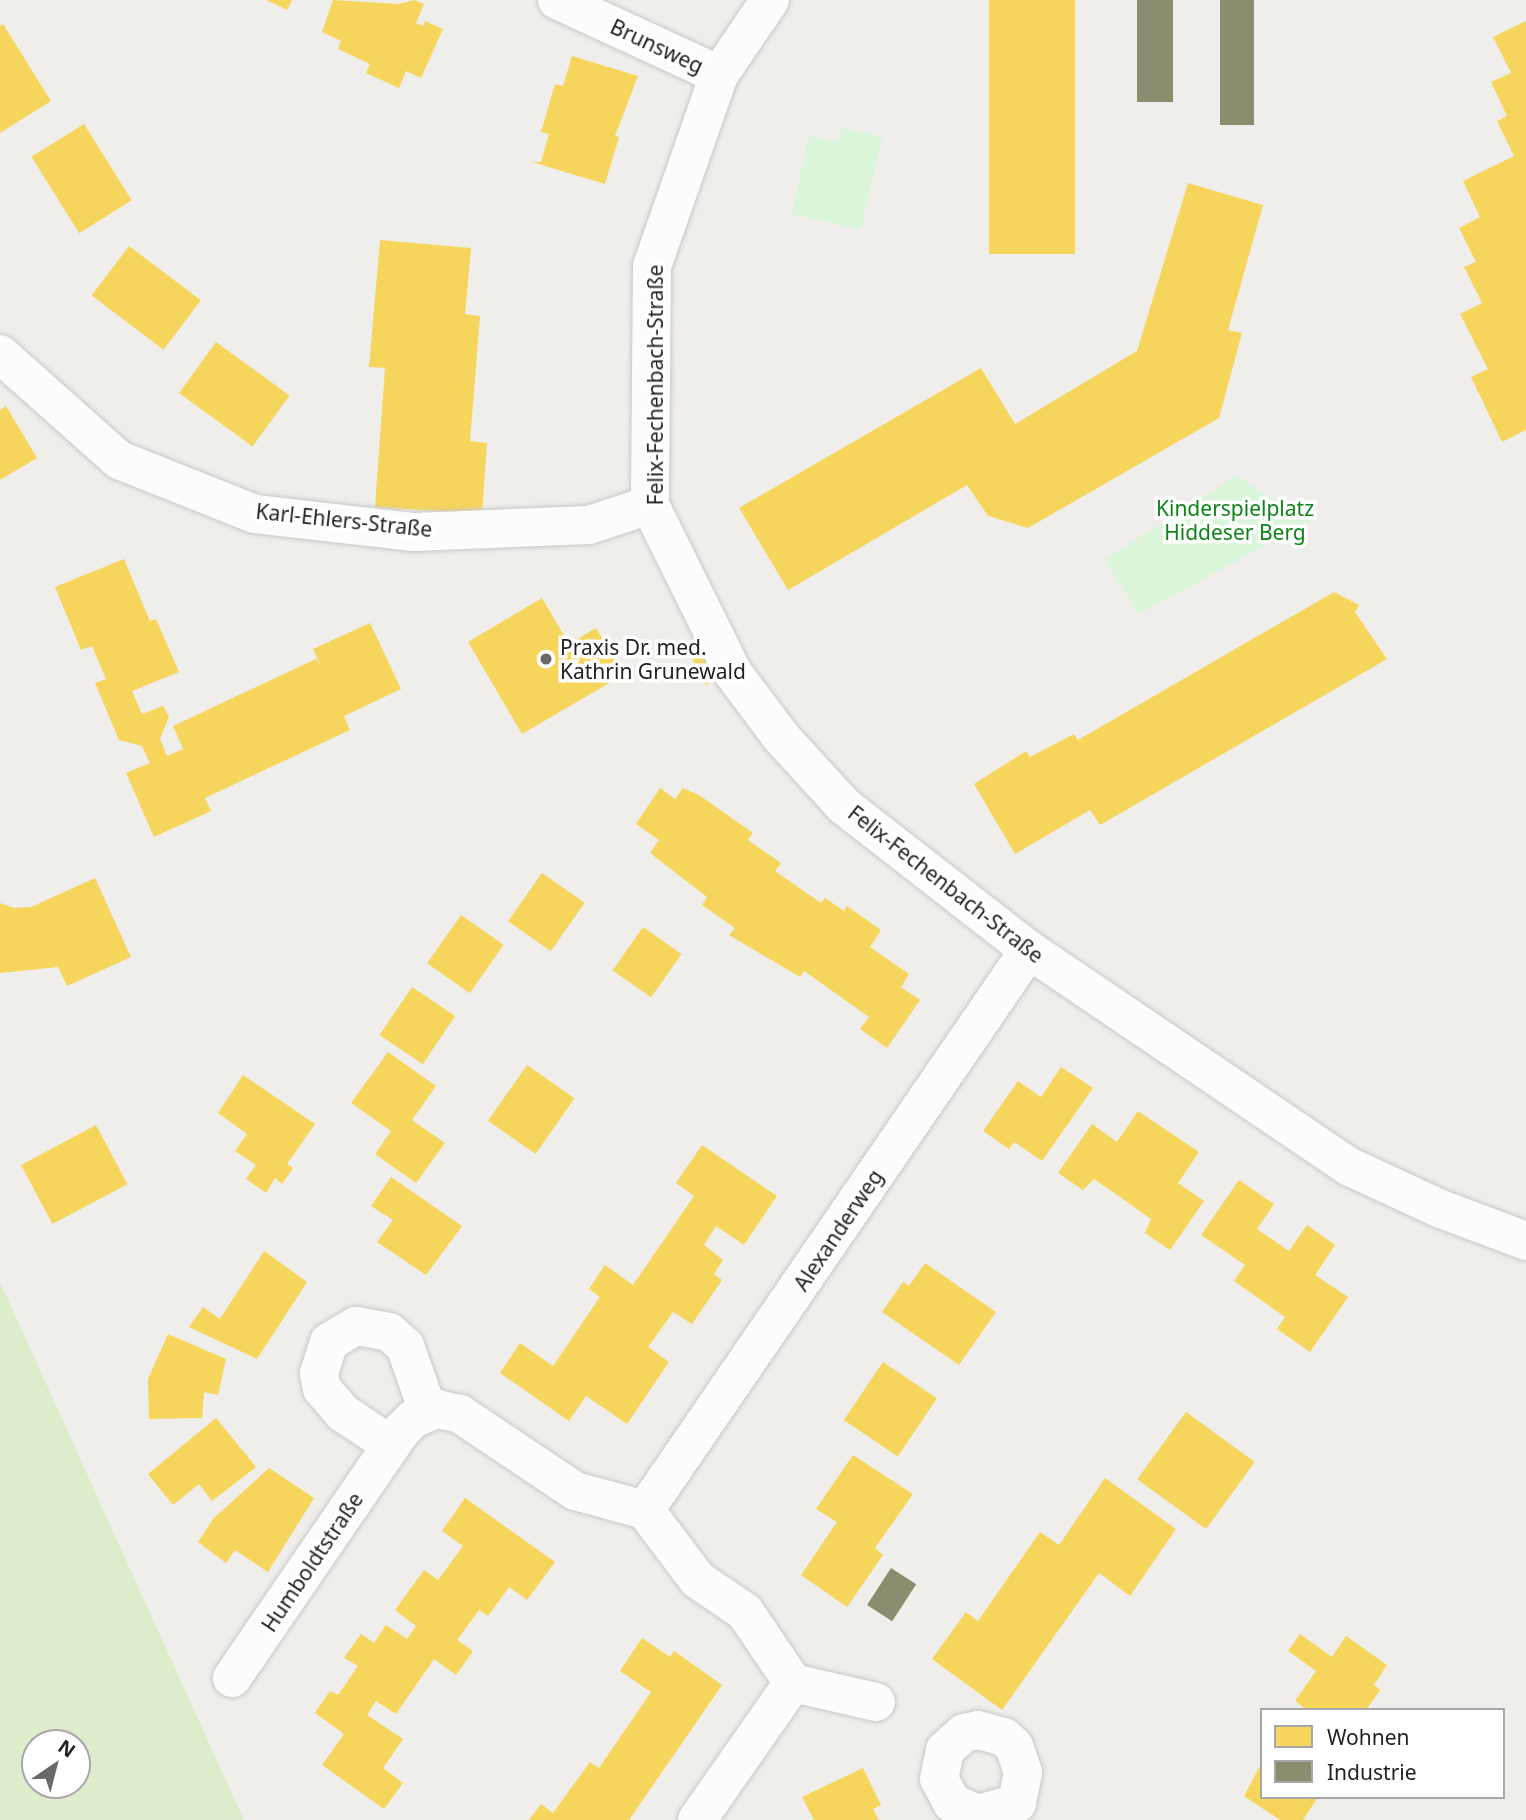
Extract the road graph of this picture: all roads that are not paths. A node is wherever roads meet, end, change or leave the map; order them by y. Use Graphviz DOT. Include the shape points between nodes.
graph roads {
  1 [pos="557,0"];
  2 [pos="770,0"];
  3 [pos="719,75"];
  4 [pos="0,354"];
  5 [pos="650,505"];
  6 [pos="1029,950"];
  7 [pos="1526,1241"];
  8 [pos="428,1411"];
  9 [pos="391,1445"];
  10 [pos="645,1510"];
  11 [pos="232,1678"];
  12 [pos="793,1682"];
  13 [pos="876,1702"];
  14 [pos="697,1820"];
  1 -- 3 [label="street, Brunsweg"];
  2 -- 3 [label="street, Felix-Fechenbach-Straße"];
  3 -- 5 [label="street, Felix-Fechenbach-Straße" via="652,266"];
  4 -- 5 [label="street, Karl-Ehlers-Straße" via="119,460 255,514 414,532 589,525"];
  5 -- 6 [label="street, Felix-Fechenbach-Straße" via="733,673 781,737 844,806"];
  6 -- 7 [label="street, Felix-Fechenbach-Straße" via="1350,1167"];
  6 -- 10 [label="street, Alexanderweg"];
  8 -- 9 [label="street, Humboldtstraße" via="413,1419"];
  8 -- 9 [label="street" via="405,1346 389,1332 356,1326 329,1342 320,1365 322,1388 343,1413"];
  8 -- 10 [label="street" via="460,1414 575,1491"];
  9 -- 11 [label="street, Humboldtstraße"];
  10 -- 12 [label="street" via="698,1580 745,1612"];
  12 -- 13 [label="street"];
  12 -- 14 [label="street"];
}
